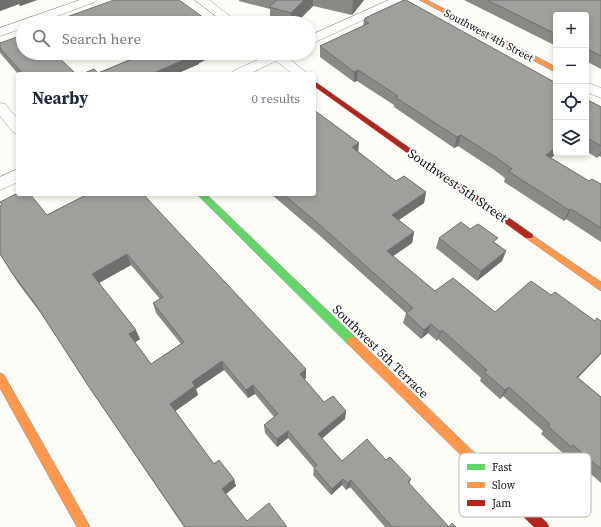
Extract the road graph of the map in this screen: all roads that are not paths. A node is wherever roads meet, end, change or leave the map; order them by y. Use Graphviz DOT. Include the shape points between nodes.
graph roads {
  1 [pos="91,0"];
  2 [pos="201,0"];
  3 [pos="398,0"];
  4 [pos="423,0"];
  5 [pos="46,16"];
  6 [pos="223,16"];
  7 [pos="16,27"];
  8 [pos="0,32"];
  9 [pos="316,38"];
  10 [pos="266,60"];
  11 [pos="285,60"];
  12 [pos="553,68"];
  13 [pos="242,72"];
  14 [pos="299,72"];
  15 [pos="316,84"];
  16 [pos="589,88"];
  17 [pos="601,94"];
  18 [pos="0,107"];
  19 [pos="16,127"];
  20 [pos="16,176"];
  21 [pos="0,184"];
  22 [pos="203,196"];
  23 [pos="601,287"];
  24 [pos="0,378"];
  25 [pos="467,453"];
  26 [pos="533,517"];
  27 [pos="84,527"];
  28 [pos="543,527"];
  1 -- 5 [label="street"];
  2 -- 6 [label="street"];
  3 -- 9 [label="street"];
  4 -- 12 [label="street, Southwest 4th Street"];
  7 -- 8 [label="street"];
  10 -- 13 [label="street"];
  11 -- 14 [label="street"];
  15 -- 23 [label="street, Southwest 5th Street"];
  16 -- 17 [label="street"];
  18 -- 19 [label="street"];
  20 -- 21 [label="street"];
  22 -- 25 [label="street, Southwest 5th Terrace"];
  24 -- 27 [label="street"];
  26 -- 28 [label="street, Southwest 5th Terrace"];
}
